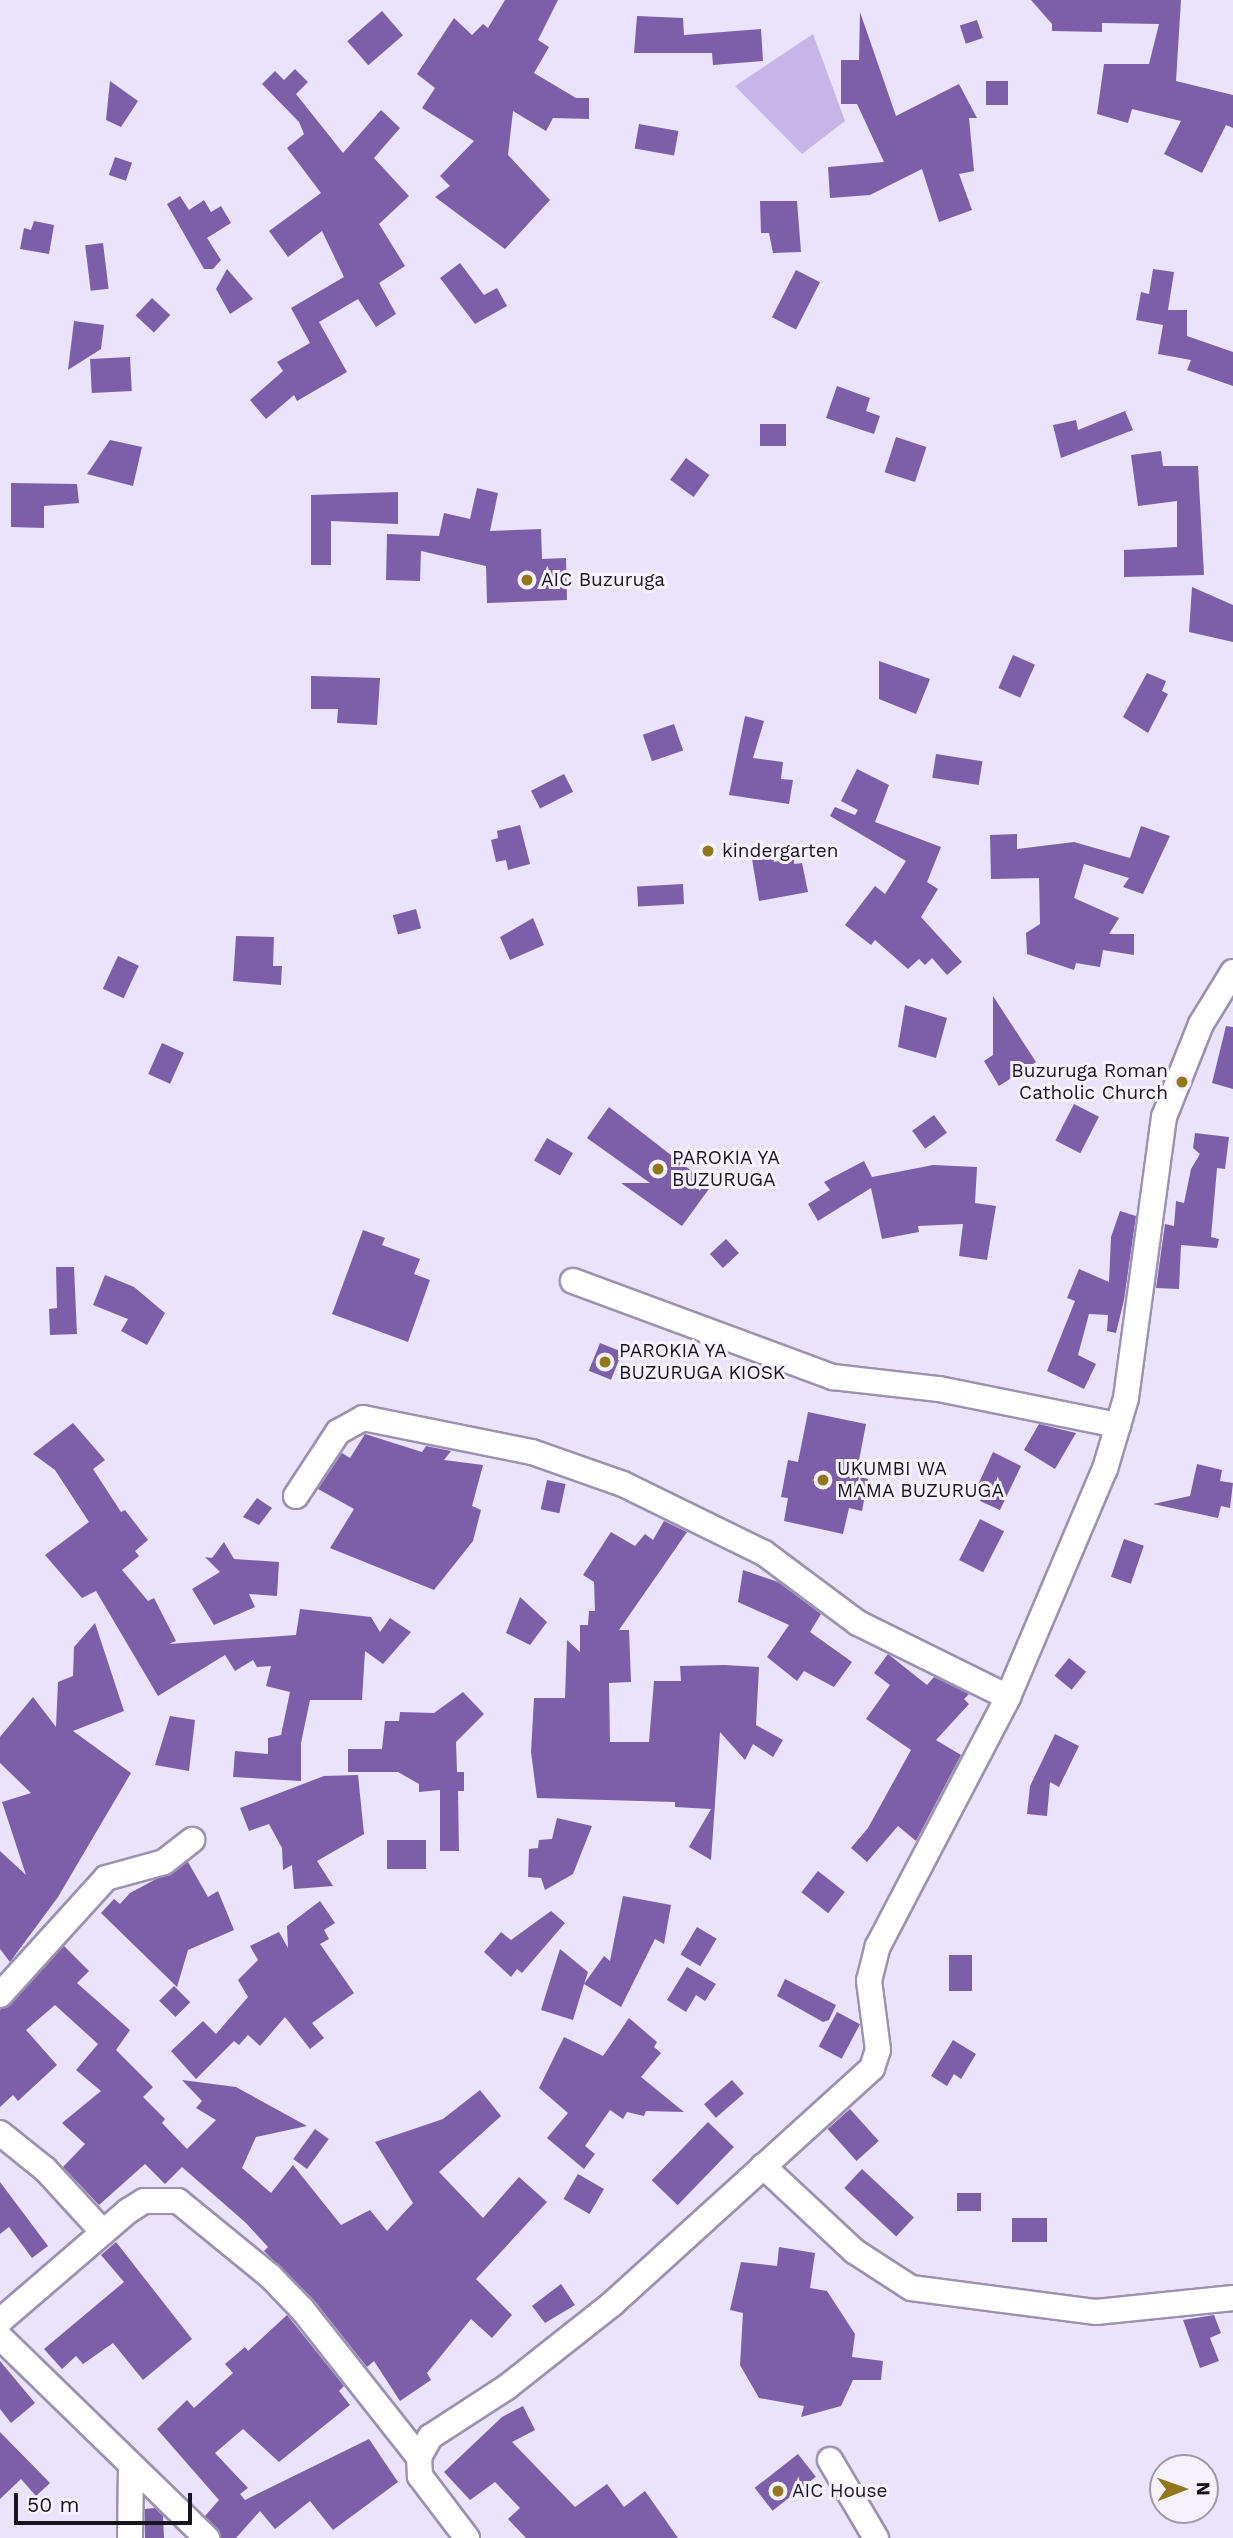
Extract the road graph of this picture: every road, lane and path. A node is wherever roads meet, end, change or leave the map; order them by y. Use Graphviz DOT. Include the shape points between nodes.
graph roads {
  1 [pos="1233,972"];
  2 [pos="573,1281"];
  3 [pos="1118,1425"];
  4 [pos="296,1496"];
  5 [pos="1008,1697"];
  6 [pos="192,1840"];
  7 [pos="0,1995"];
  8 [pos="0,2133"];
  9 [pos="763,2166"];
  10 [pos="103,2232"];
  11 [pos="1233,2298"];
  12 [pos="0,2320"];
  13 [pos="0,2337"];
  14 [pos="419,2457"];
  15 [pos="830,2460"];
  16 [pos="131,2467"];
  17 [pos="130,2538"];
  18 [pos="207,2538"];
  19 [pos="467,2538"];
  20 [pos="876,2538"];
  1 -- 3 [label="street" via="1200,1024 1164,1117 1153,1230"];
  2 -- 3 [label="street" via="833,1377 939,1389"];
  3 -- 5 [label="street" via="1105,1469"];
  4 -- 5 [label="street" via="338,1432 363,1418 532,1452 623,1484 764,1553 858,1623"];
  5 -- 9 [label="street" via="878,1946 869,1981 878,2050 872,2068"];
  6 -- 7 [label="street" via="164,1862 106,1878"];
  8 -- 10 [label="street" via="45,2169"];
  9 -- 11 [label="street" via="854,2251 911,2288 1096,2312"];
  9 -- 14 [label="street" via="612,2304 507,2387 430,2437"];
  10 -- 12 [label="street"];
  10 -- 14 [label="street" via="144,2201 163,2197 192,2208 302,2309"];
  13 -- 16 [label="street"];
  14 -- 19 [label="street" via="420,2476"];
  15 -- 20 [label="street"];
  16 -- 17 [label="street"];
  16 -- 18 [label="street"];
}
